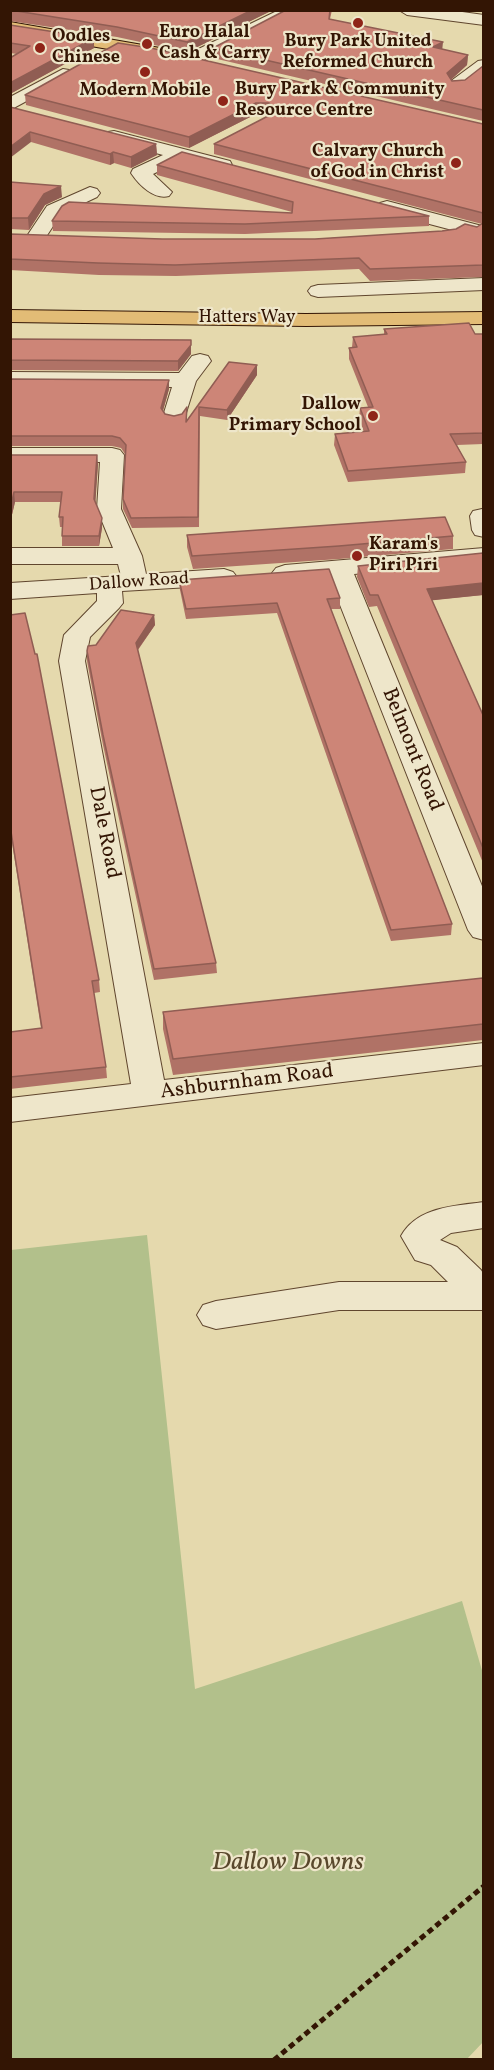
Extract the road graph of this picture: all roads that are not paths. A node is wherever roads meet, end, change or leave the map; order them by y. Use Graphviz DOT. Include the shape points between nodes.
graph roads {
  1 [pos="293,10"];
  2 [pos="407,10"];
  3 [pos="444,13"];
  4 [pos="483,20"];
  5 [pos="10,27"];
  6 [pos="116,44"];
  7 [pos="96,56"];
  8 [pos="190,60"];
  9 [pos="483,65"];
  10 [pos="75,67"];
  11 [pos="222,67"];
  12 [pos="457,85"];
  13 [pos="10,107"];
  14 [pos="32,115"];
  15 [pos="98,132"];
  16 [pos="212,146"];
  17 [pos="186,155"];
  18 [pos="238,168"];
  19 [pos="162,192"];
  20 [pos="90,193"];
  21 [pos="374,204"];
  22 [pos="479,229"];
  23 [pos="422,236"];
  24 [pos="59,240"];
  25 [pos="418,270"];
  26 [pos="483,284"];
  27 [pos="433,288"];
  28 [pos="318,291"];
  29 [pos="10,316"];
  30 [pos="483,318"];
  31 [pos="200,361"];
  32 [pos="10,379"];
  33 [pos="185,380"];
  34 [pos="174,416"];
  35 [pos="10,455"];
  36 [pos="483,555"];
  37 [pos="10,556"];
  38 [pos="129,556"];
  39 [pos="339,569"];
  40 [pos="122,584"];
  41 [pos="10,591"];
  42 [pos="483,930"];
  43 [pos="483,1054"];
  44 [pos="150,1094"];
  45 [pos="10,1110"];
  46 [pos="483,1215"];
  47 [pos="470,1285"];
  48 [pos="216,1315"];
  1 -- 8 [label="street"];
  2 -- 3 [label="street"];
  3 -- 4 [label="street"];
  5 -- 6 [label="main road"];
  6 -- 7 [label="street"];
  6 -- 8 [label="main road"];
  8 -- 11 [label="main road"];
  9 -- 12 [label="street"];
  10 -- 13 [label="street"];
  13 -- 14 [label="street"];
  15 -- 17 [label="street"];
  16 -- 17 [label="street"];
  17 -- 18 [label="street"];
  17 -- 19 [label="street" via="140,173"];
  20 -- 24 [label="street" via="54,210 27,238"];
  21 -- 22 [label="street"];
  22 -- 23 [label="street"];
  25 -- 27 [label="street"];
  26 -- 27 [label="street"];
  27 -- 28 [label="street"];
  29 -- 30 [label="main road, Hatters Way"];
  31 -- 33 [label="street"];
  32 -- 33 [label="street"];
  33 -- 34 [label="street"];
  35 -- 38 [label="street" via="112,455 121,489 108,509"];
  36 -- 39 [label="street, Dallow Road"];
  37 -- 38 [label="street"];
  38 -- 40 [label="street"];
  39 -- 40 [label="street, Dallow Road"];
  39 -- 42 [label="street, Belmont Road"];
  40 -- 41 [label="street, Dallow Road"];
  40 -- 44 [label="street, Dale Road" via="110,603 77,635 72,661"];
  43 -- 44 [label="street, Ashburnham Road"];
  44 -- 45 [label="street, Ashburnham Road"];
  46 -- 47 [label="street" via="442,1221 419,1236 428,1251 444,1256"];
  47 -- 48 [label="street" via="339,1296"];
}
